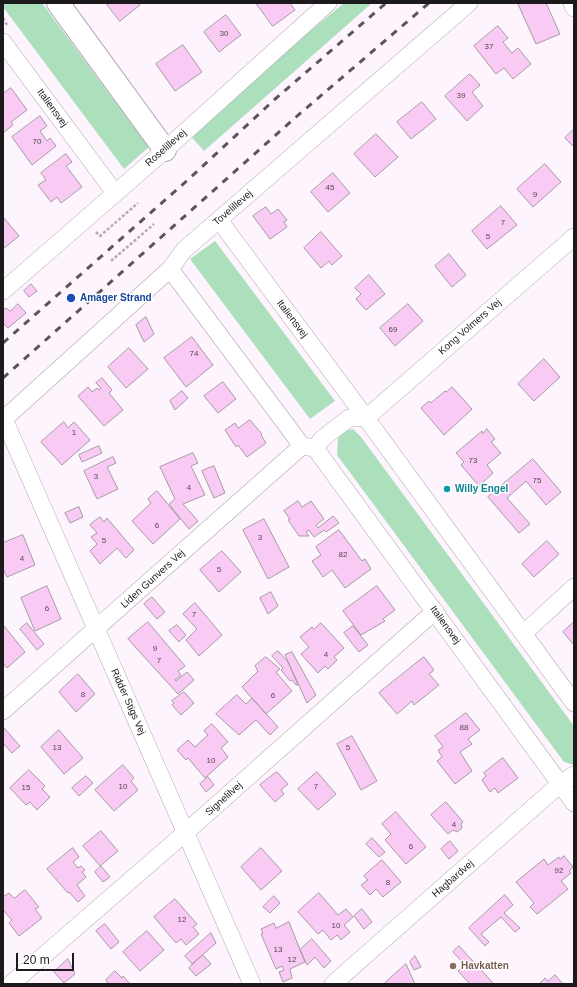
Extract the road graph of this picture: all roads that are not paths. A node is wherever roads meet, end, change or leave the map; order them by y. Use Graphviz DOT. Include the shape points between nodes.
graph roads {
  1 [pos="58,3"];
  2 [pos="328,3"];
  3 [pos="469,3"];
  4 [pos="3,42"];
  5 [pos="165,150"];
  6 [pos="114,193"];
  7 [pos="219,220"];
  8 [pos="574,237"];
  9 [pos="170,269"];
  10 [pos="3,291"];
  11 [pos="366,418"];
  12 [pos="4,420"];
  13 [pos="308,447"];
  14 [pos="574,588"];
  15 [pos="435,611"];
  16 [pos="96,629"];
  17 [pos="524,633"];
  18 [pos="574,703"];
  19 [pos="3,711"];
  20 [pos="567,780"];
  21 [pos="574,803"];
  22 [pos="185,833"];
  23 [pos="11,984"];
  24 [pos="252,984"];
  25 [pos="333,984"];
  1 -- 5 [label="street"];
  2 -- 5 [label="street, Roselillevej"];
  3 -- 7 [label="street, Tovelillevej"];
  4 -- 6 [label="street, Italiensvej"];
  5 -- 6 [label="street, Roselillevej"];
  6 -- 10 [label="street, Roselillevej"];
  7 -- 9 [label="street, Tovelillevej" via="184,250"];
  7 -- 11 [label="street, Italiensvej"];
  8 -- 11 [label="street, Kong Volmers Vej"];
  9 -- 12 [label="street, Tovelillevej"];
  9 -- 13 [label="street, Italiensvej"];
  11 -- 13 [label="street" via="349,418"];
  11 -- 17 [label="street, Italiensvej"];
  12 -- 16 [label="street, Ridder Stigs Vej"];
  13 -- 15 [label="street, Italiensvej"];
  13 -- 16 [label="street, Liden Gunvers Vej"];
  14 -- 17 [label="street"];
  15 -- 20 [label="street, Italiensvej"];
  15 -- 22 [label="street, Signelilvej"];
  16 -- 19 [label="street, Liden Gunvers Vej"];
  16 -- 22 [label="street, Ridder Stigs Vej"];
  17 -- 18 [label="street, Italiensvej"];
  20 -- 21 [label="street, Italiensvej"];
  20 -- 25 [label="street, Hagbardvej"];
  22 -- 23 [label="street, Signelilvej"];
  22 -- 24 [label="street, Ridder Stigs Vej"];
}
